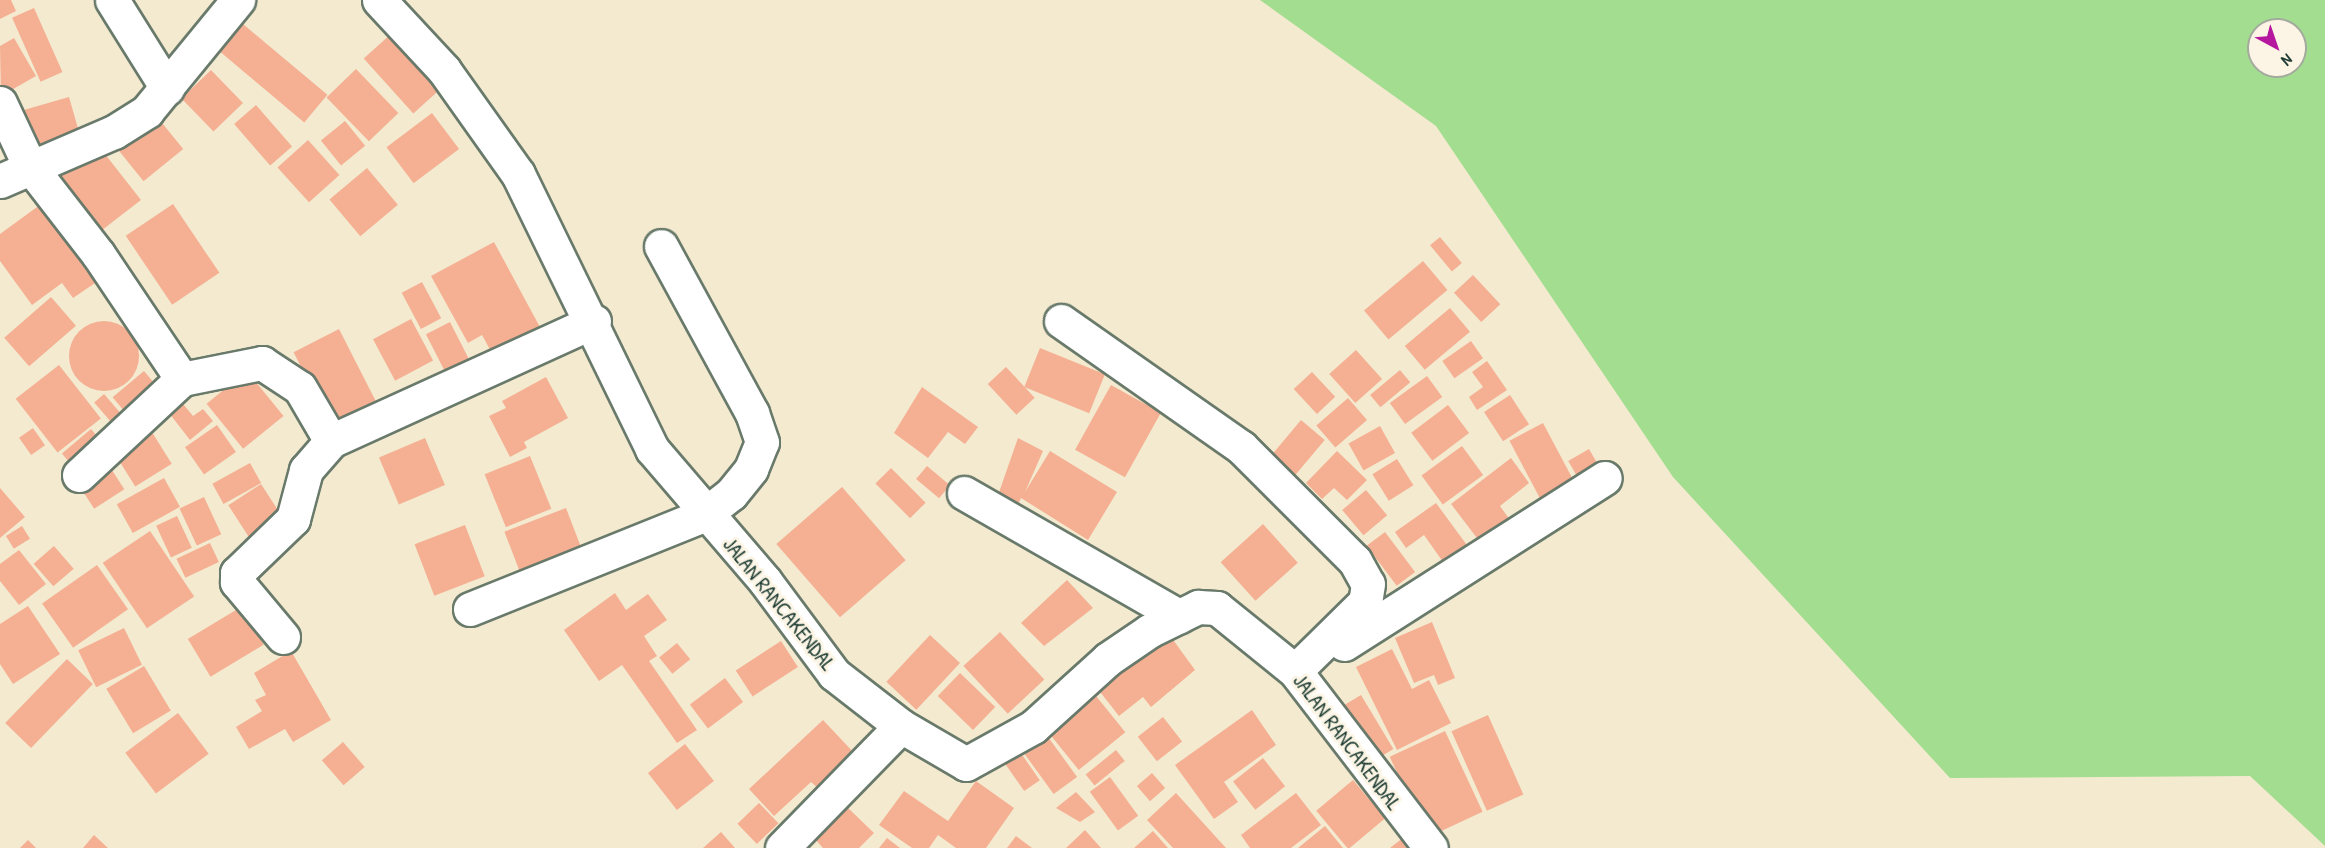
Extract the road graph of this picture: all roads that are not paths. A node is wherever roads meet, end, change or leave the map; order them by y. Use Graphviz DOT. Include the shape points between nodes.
graph roads {
  1 [pos="112,0"];
  2 [pos="238,0"];
  3 [pos="379,0"];
  4 [pos="167,88"];
  5 [pos="0,102"];
  6 [pos="29,165"];
  7 [pos="0,181"];
  8 [pos="661,246"];
  9 [pos="594,321"];
  10 [pos="1061,321"];
  11 [pos="182,379"];
  12 [pos="332,441"];
  13 [pos="79,475"];
  14 [pos="1605,478"];
  15 [pos="964,493"];
  16 [pos="704,515"];
  17 [pos="470,609"];
  18 [pos="1179,616"];
  19 [pos="283,637"];
  20 [pos="1302,680"];
  21 [pos="901,726"];
  22 [pos="782,848"];
  23 [pos="1431,848"];
  1 -- 4 [label="street"];
  2 -- 4 [label="street"];
  3 -- 9 [label="street, JALAN RANCAKENDAL" via="451,79 518,174"];
  4 -- 6 [label="street" via="147,111 114,132"];
  5 -- 6 [label="street"];
  6 -- 7 [label="street"];
  6 -- 11 [label="street" via="98,254"];
  8 -- 16 [label="street" via="762,442 731,494"];
  9 -- 12 [label="street"];
  9 -- 16 [label="street, JALAN RANCAKENDAL" via="637,424"];
  10 -- 20 [label="street" via="1241,447 1355,561 1368,584 1365,602"];
  11 -- 12 [label="street" via="262,363 300,388"];
  11 -- 13 [label="street"];
  12 -- 19 [label="street" via="306,470 293,519 237,573 237,582"];
  14 -- 20 [label="street" via="1354,635"];
  15 -- 18 [label="street"];
  16 -- 17 [label="street"];
  16 -- 21 [label="street, JALAN RANCAKENDAL" via="765,581 834,674"];
  18 -- 20 [label="street, JALAN RANCAKENDAL" via="1198,608 1216,608"];
  18 -- 21 [label="street, JALAN RANCAKENDAL" via="1108,659 1033,727 966,764"];
  20 -- 23 [label="street, JALAN RANCAKENDAL"];
  21 -- 22 [label="street"];
}
